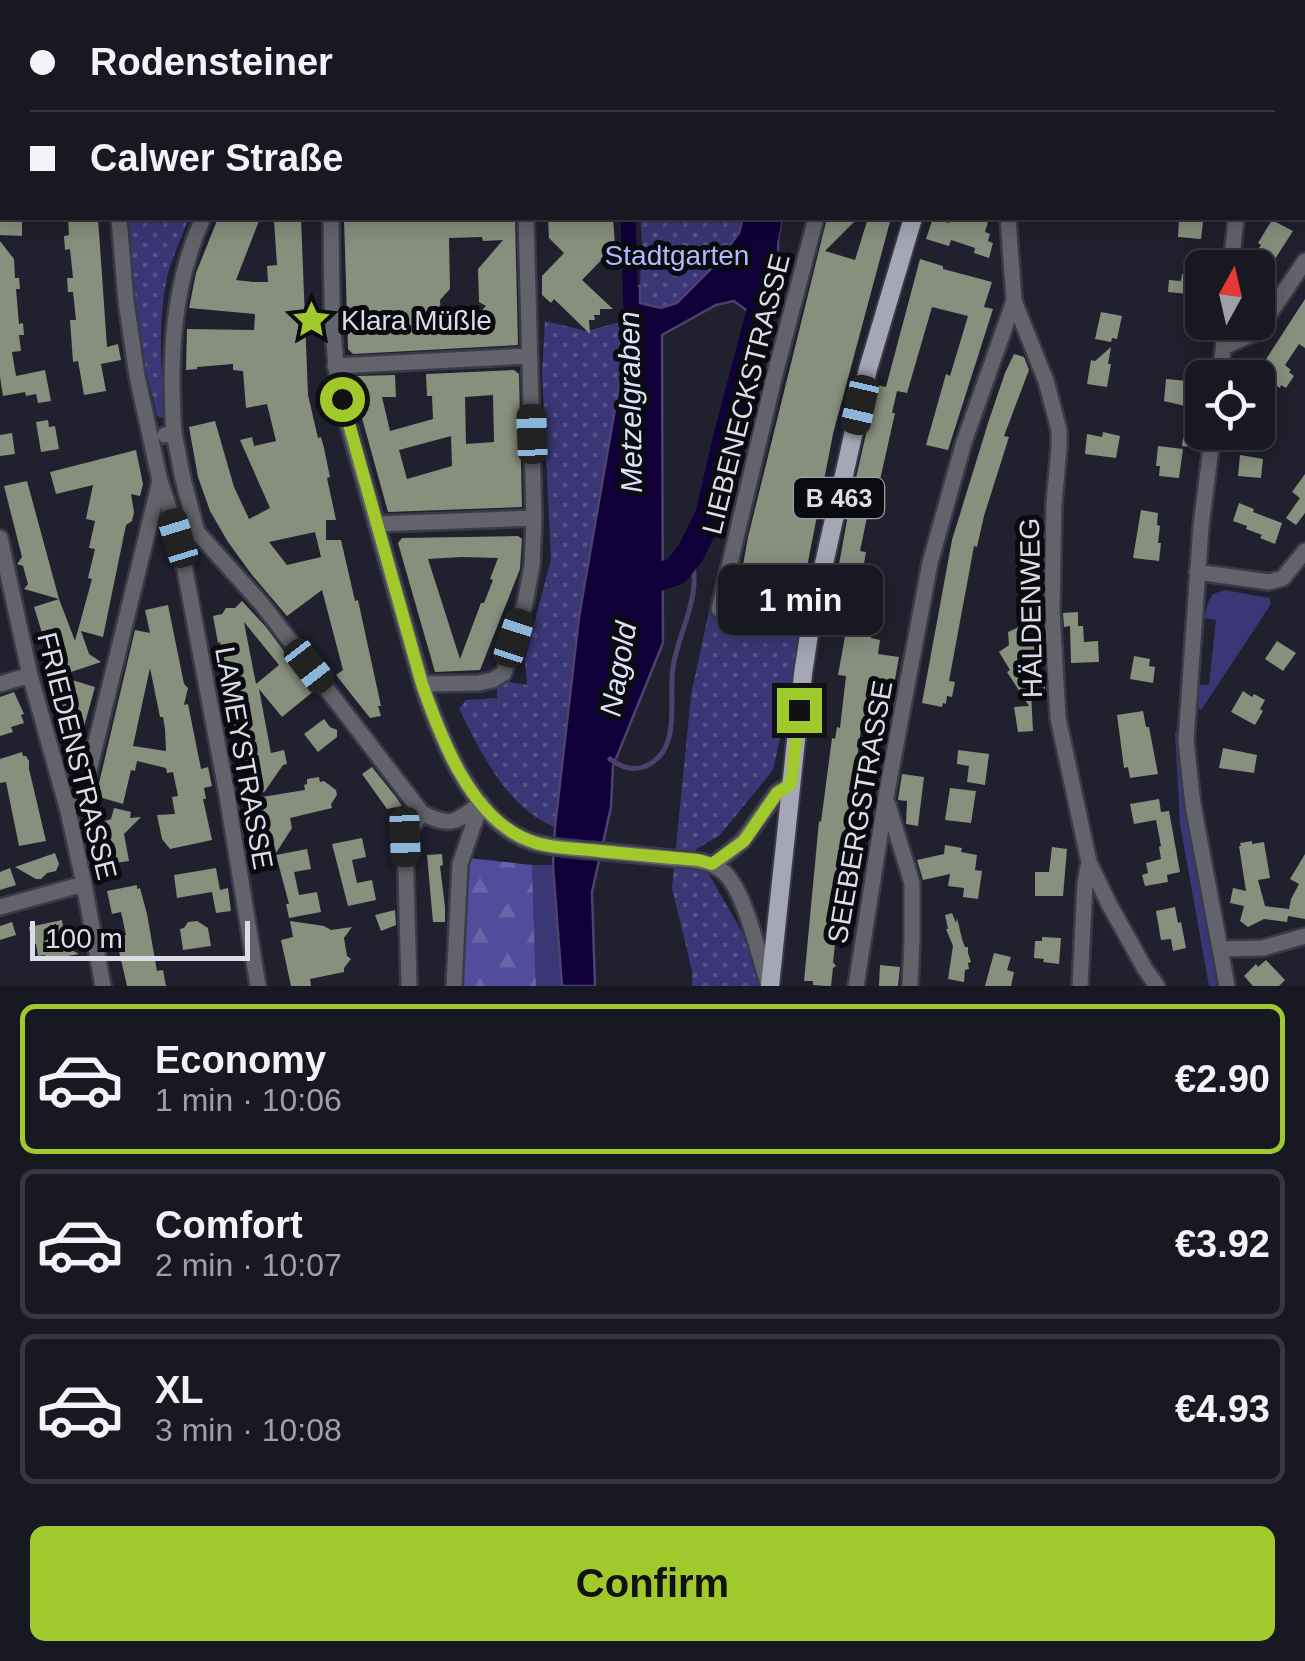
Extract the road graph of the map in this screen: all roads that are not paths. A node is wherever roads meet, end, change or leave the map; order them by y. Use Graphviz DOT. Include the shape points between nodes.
graph roads {
  1 [pos="119,220"];
  2 [pos="202,220"];
  3 [pos="331,220"];
  4 [pos="526,220"];
  5 [pos="815,220"];
  6 [pos="913,220"];
  7 [pos="1008,220"];
  8 [pos="1236,220"];
  9 [pos="1233,250"];
  10 [pos="1305,261"];
  11 [pos="1014,301"];
  12 [pos="1225,340"];
  13 [pos="1224,347"];
  14 [pos="529,356"];
  15 [pos="1222,360"];
  16 [pos="335,366"];
  17 [pos="174,434"];
  18 [pos="151,437"];
  19 [pos="1211,450"];
  20 [pos="160,481"];
  21 [pos="534,518"];
  22 [pos="376,524"];
  23 [pos="197,532"];
  24 [pos="0,538"];
  25 [pos="178,538"];
  26 [pos="1305,551"];
  27 [pos="1197,572"];
  28 [pos="811,621"];
  29 [pos="30,675"];
  30 [pos="0,684"];
  31 [pos="422,684"];
  32 [pos="791,784"];
  33 [pos="886,796"];
  34 [pos="481,803"];
  35 [pos="68,811"];
  36 [pos="422,813"];
  37 [pos="705,862"];
  38 [pos="1090,862"];
  39 [pos="84,884"];
  40 [pos="0,907"];
  41 [pos="1305,936"];
  42 [pos="1221,949"];
  43 [pos="103,986"];
  44 [pos="258,986"];
  45 [pos="409,986"];
  46 [pos="454,986"];
  47 [pos="769,986"];
  48 [pos="856,986"];
  49 [pos="910,986"];
  50 [pos="1080,986"];
  51 [pos="1156,986"];
  52 [pos="1228,986"];
  1 -- 18 [label="street, LAMEYSTRASSE"];
  2 -- 17 [label="street" via="174,326"];
  3 -- 16 [label="street"];
  4 -- 14 [label="street"];
  5 -- 28 [label="street, LIEBENECKSTRASSE" via="719,609"];
  6 -- 28 [label="main road, B 463" via="868,369"];
  7 -- 11 [label="street, HÄLDENWEG"];
  8 -- 9 [label="street"];
  10 -- 13 [label="street" via="1257,332"];
  11 -- 33 [label="street, SEEBERGSTRASSE" via="930,563"];
  11 -- 38 [label="street, HÄLDENWEG" via="1059,430 1052,610 1058,718"];
  12 -- 13 [label="street"];
  13 -- 15 [label="street"];
  14 -- 16 [label="street"];
  14 -- 21 [label="street"];
  16 -- 22 [label="street"];
  17 -- 18 [label="street"];
  17 -- 23 [label="street"];
  18 -- 20 [label="street, LAMEYSTRASSE"];
  19 -- 27 [label="street"];
  20 -- 25 [label="street, LAMEYSTRASSE"];
  20 -- 35 [label="street" via="88,776"];
  21 -- 22 [label="street"];
  21 -- 31 [label="street" via="525,603 504,673 479,682"];
  22 -- 31 [label="street"];
  23 -- 25 [label="street"];
  23 -- 36 [label="street"];
  24 -- 29 [label="street, FRIEDENSTRASSE"];
  25 -- 44 [label="street, LAMEYSTRASSE"];
  26 -- 27 [label="street" via="1283,578 1268,582"];
  27 -- 42 [label="street" via="1186,741"];
  28 -- 32 [label="main road, B 463"];
  29 -- 30 [label="street"];
  29 -- 35 [label="street, FRIEDENSTRASSE"];
  31 -- 34 [label="street" via="449,753"];
  32 -- 37 [label="street" via="777,793 744,841"];
  32 -- 47 [label="main road, B 463"];
  33 -- 48 [label="street, SEEBERGSTRASSE"];
  33 -- 49 [label="street" via="912,884"];
  34 -- 36 [label="street" via="456,822"];
  34 -- 37 [label="street" via="532,842"];
  34 -- 46 [label="street" via="460,864"];
  35 -- 39 [label="street, FRIEDENSTRASSE"];
  36 -- 45 [label="street" via="405,837"];
  37 -- 47 [label="street" via="722,870 738,893"];
  38 -- 50 [label="street"];
  38 -- 51 [label="street, HÄLDENWEG"];
  39 -- 40 [label="street"];
  39 -- 43 [label="street, FRIEDENSTRASSE"];
  41 -- 42 [label="street" via="1262,948"];
  42 -- 52 [label="street"];
}
